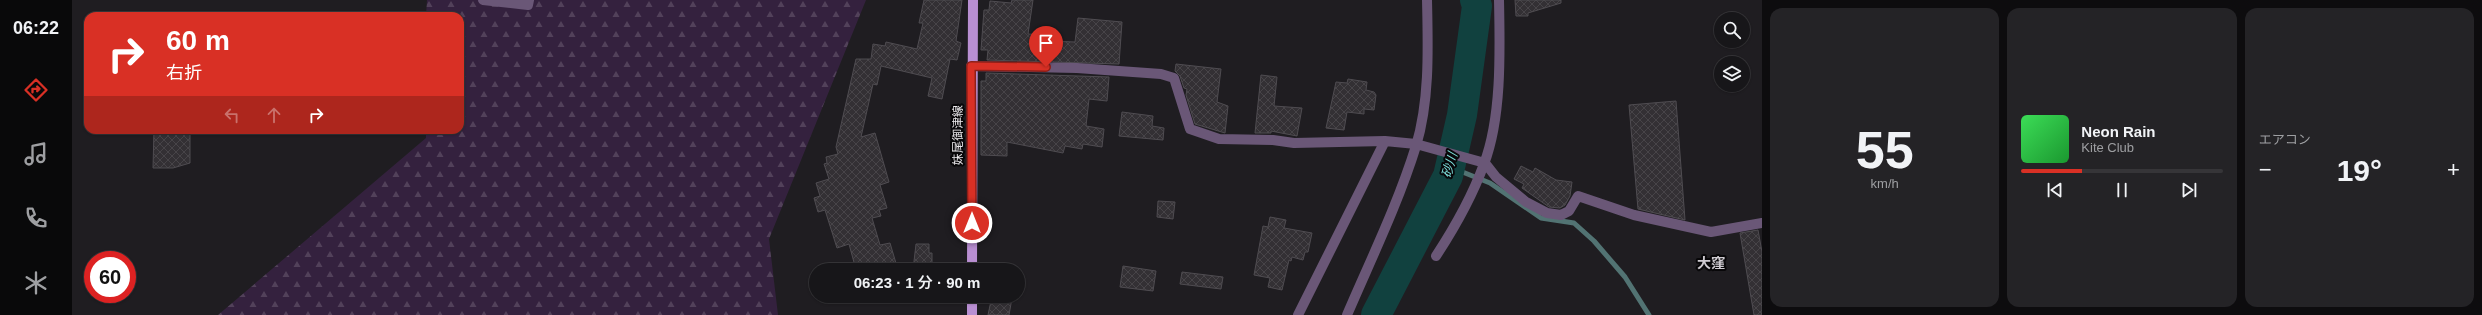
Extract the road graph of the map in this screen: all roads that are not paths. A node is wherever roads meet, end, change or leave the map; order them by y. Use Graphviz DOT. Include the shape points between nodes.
graph roads {
  1 [pos="483,0"];
  2 [pos="529,0"];
  3 [pos="973,0"];
  4 [pos="1427,0"];
  5 [pos="1499,0"];
  6 [pos="971,66"];
  7 [pos="1385,141"];
  8 [pos="1416,144"];
  9 [pos="1481,162"];
  10 [pos="1762,223"];
  11 [pos="1436,256"];
  12 [pos="972,263"];
  13 [pos="972,303"];
  14 [pos="972,315"];
  15 [pos="1298,315"];
  16 [pos="1346,315"];
  1 -- 2 [label="street" via="528,5"];
  3 -- 6 [label="main road, 妹尾御津線"];
  4 -- 8 [label="street" via="1425,95"];
  5 -- 9 [label="street" via="1500,54 1494,122"];
  6 -- 7 [label="street" via="1077,68 1160,74 1174,78 1190,129 1220,139 1273,140 1294,144"];
  6 -- 12 [label="main road, 妹尾御津線"];
  7 -- 8 [label="street"];
  7 -- 15 [label="street"];
  8 -- 9 [label="street"];
  8 -- 16 [label="street" via="1397,199"];
  9 -- 10 [label="street" via="1526,202 1547,213 1561,215 1569,211 1578,196 1634,214 1711,232"];
  9 -- 11 [label="street" via="1478,178 1455,227"];
  13 -- 14 [label="main road"];
}
